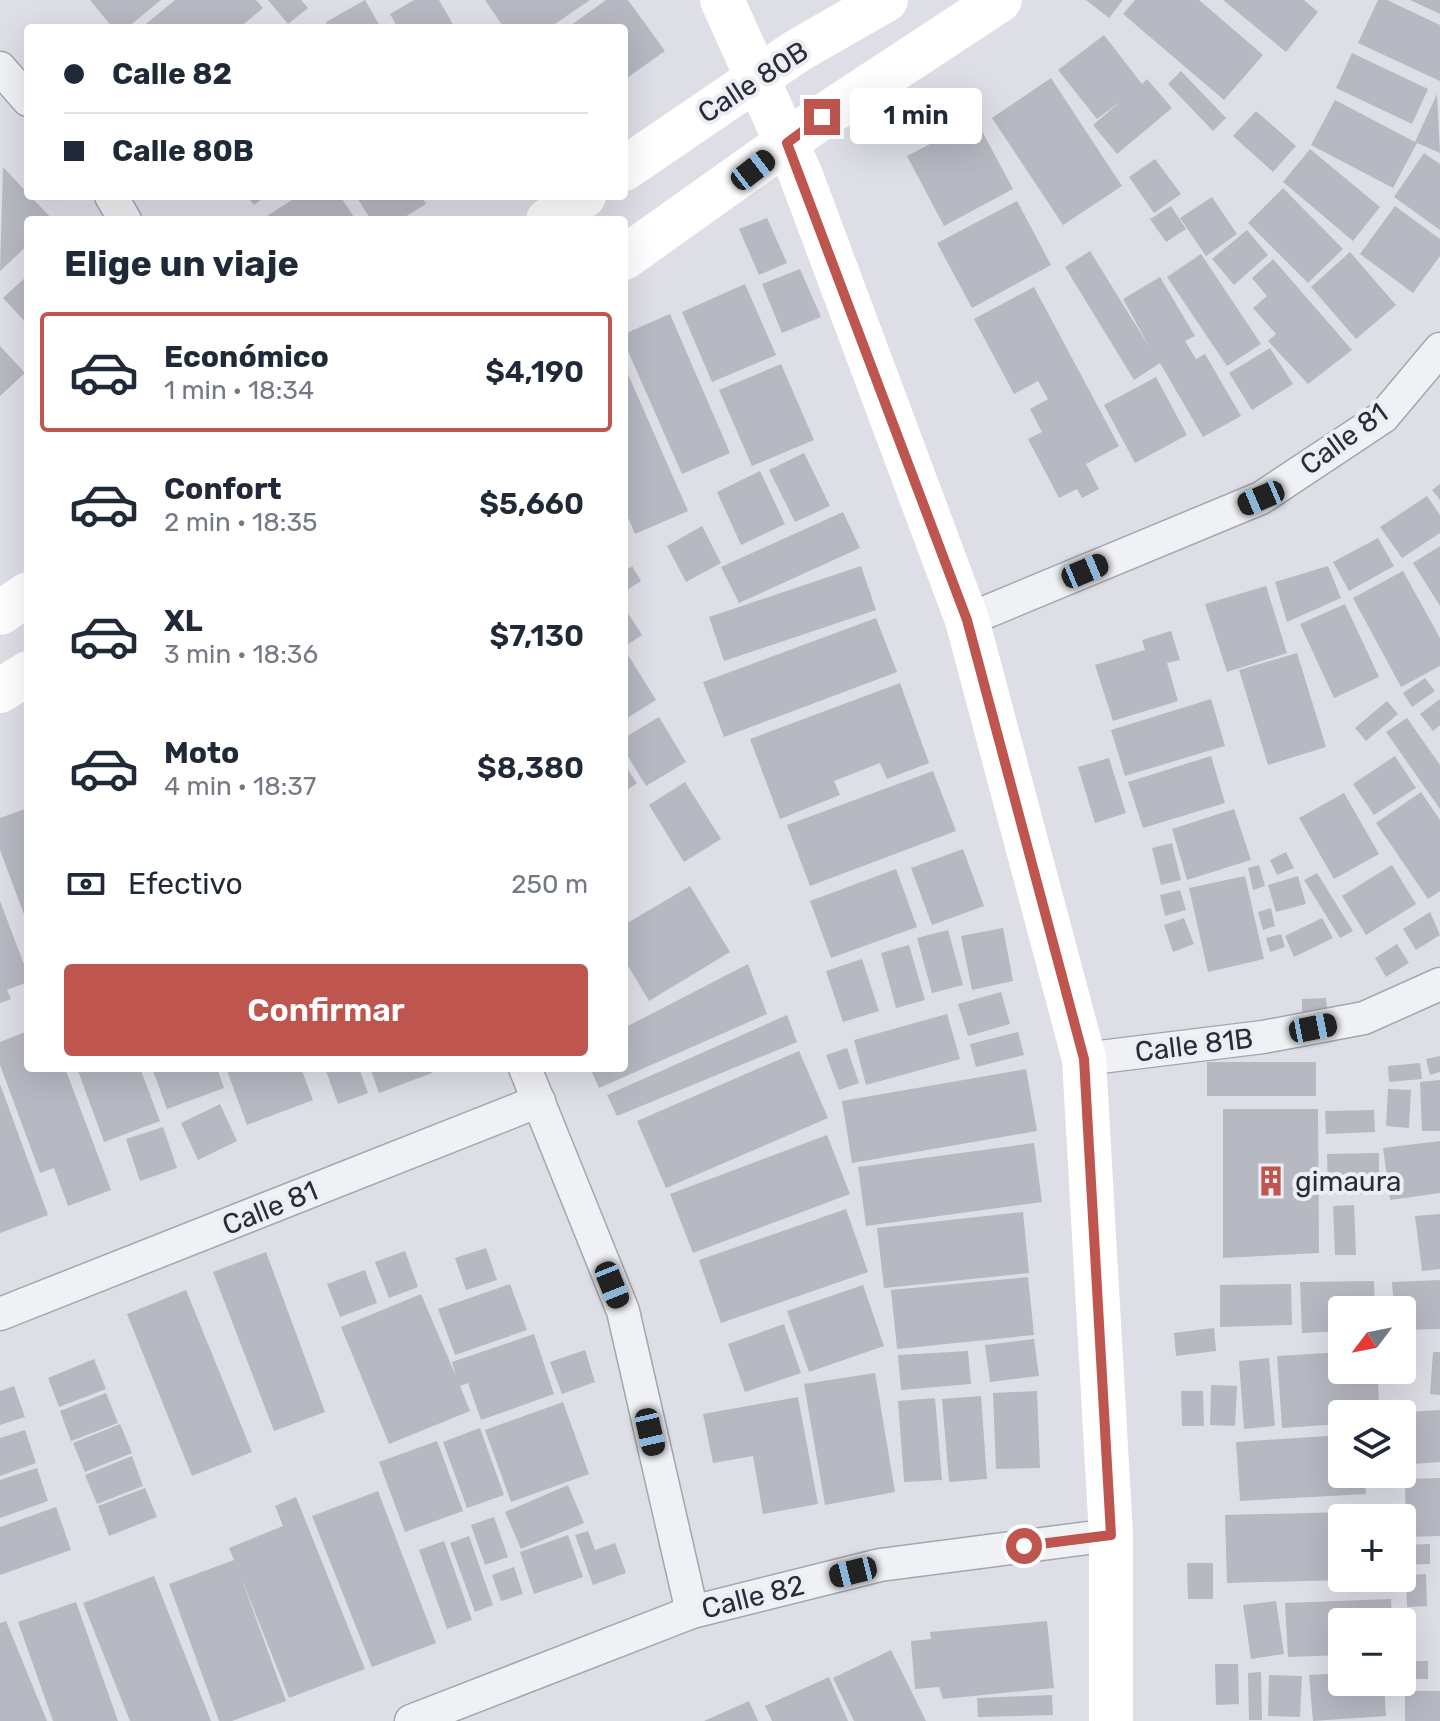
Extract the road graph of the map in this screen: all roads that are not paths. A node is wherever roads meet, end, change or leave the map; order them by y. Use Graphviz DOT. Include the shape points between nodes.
graph roads {
  1 [pos="722,0"];
  2 [pos="886,0"];
  3 [pos="1000,0"];
  4 [pos="0,68"];
  5 [pos="758,78"];
  6 [pos="24,95"];
  7 [pos="787,143"];
  8 [pos="628,166"];
  9 [pos="578,200"];
  10 [pos="554,216"];
  11 [pos="628,255"];
  12 [pos="1440,349"];
  13 [pos="24,597"];
  14 [pos="0,613"];
  15 [pos="967,620"];
  16 [pos="24,676"];
  17 [pos="0,691"];
  18 [pos="1440,984"];
  19 [pos="1084,1059"];
  20 [pos="527,1072"];
  21 [pos="539,1101"];
  22 [pos="0,1314"];
  23 [pos="1111,1535"];
  24 [pos="692,1612"];
  25 [pos="411,1721"];
  26 [pos="1111,1721"];
  1 -- 5 [label="street"];
  2 -- 5 [label="street, Calle 80B"];
  3 -- 7 [label="street"];
  4 -- 6 [label="street"];
  5 -- 7 [label="street"];
  5 -- 8 [label="street, Calle 80B"];
  7 -- 11 [label="street"];
  7 -- 15 [label="street"];
  9 -- 10 [label="street"];
  12 -- 15 [label="street, Calle 81" via="1383,417 1261,498"];
  13 -- 14 [label="street"];
  15 -- 19 [label="street"];
  16 -- 17 [label="street"];
  18 -- 19 [label="street, Calle 81B" via="1364,1018 1263,1037"];
  19 -- 23 [label="street"];
  20 -- 21 [label="street"];
  21 -- 22 [label="street, Calle 81"];
  21 -- 24 [label="street" via="623,1311"];
  23 -- 24 [label="street, Calle 82" via="880,1565"];
  23 -- 26 [label="street"];
  24 -- 25 [label="street, Calle 82"];
}
